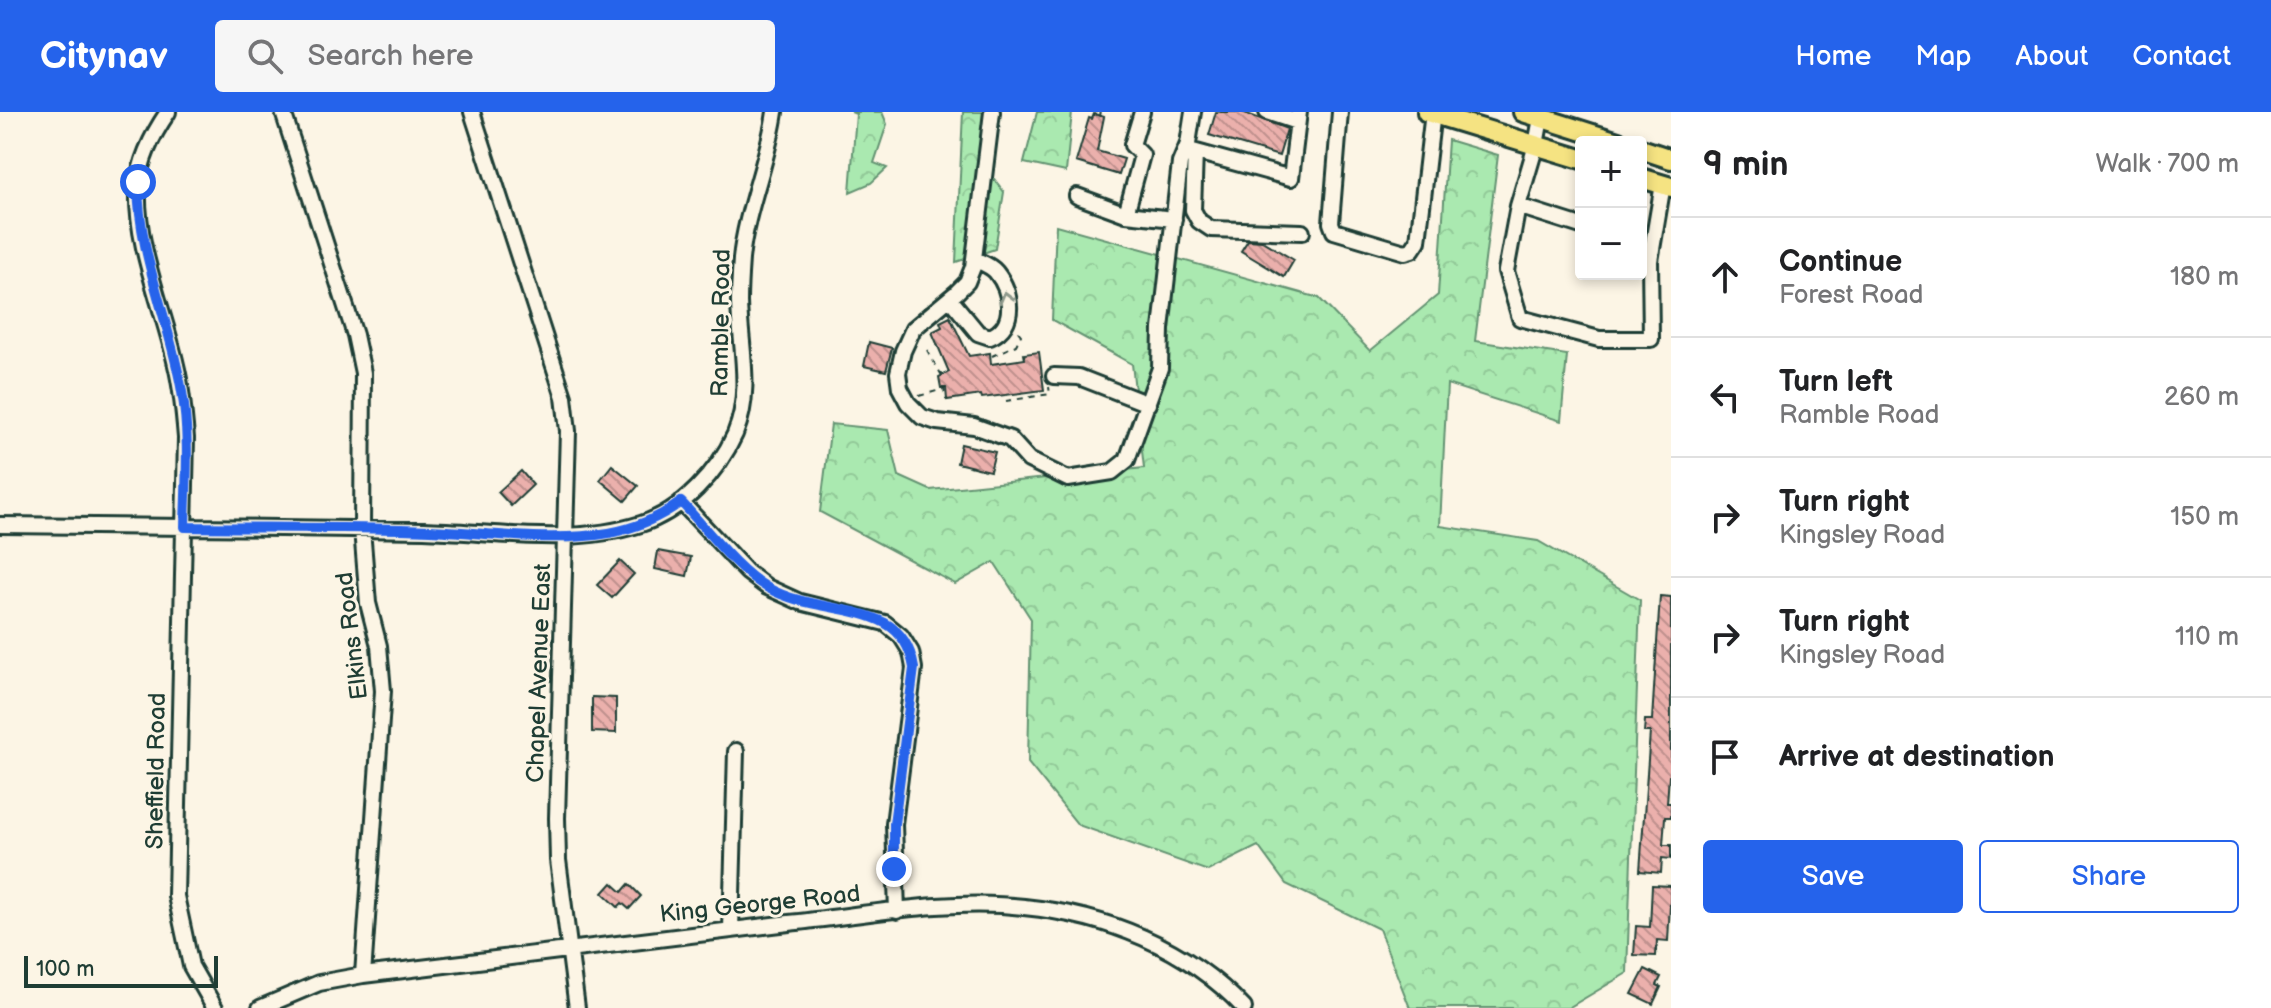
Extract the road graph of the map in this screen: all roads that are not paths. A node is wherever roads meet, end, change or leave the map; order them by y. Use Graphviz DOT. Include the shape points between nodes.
graph roads {
  1 [pos="168,112"];
  2 [pos="283,112"];
  3 [pos="472,112"];
  4 [pos="775,112"];
  5 [pos="992,112"];
  6 [pos="1142,112"];
  7 [pos="1193,112"];
  8 [pos="1267,112"];
  9 [pos="1340,112"];
  10 [pos="1431,113"];
  11 [pos="1532,115"];
  12 [pos="1298,117"];
  13 [pos="1599,136"];
  14 [pos="1536,145"];
  15 [pos="1190,150"];
  16 [pos="1647,151"];
  17 [pos="1575,157"];
  18 [pos="1671,159"];
  19 [pos="1647,180"];
  20 [pos="1667,186"];
  21 [pos="1077,196"];
  22 [pos="1518,206"];
  23 [pos="1126,214"];
  24 [pos="1174,219"];
  25 [pos="1575,224"];
  26 [pos="1302,232"];
  27 [pos="1649,242"];
  28 [pos="974,259"];
  29 [pos="950,299"];
  30 [pos="1051,381"];
  31 [pos="1148,404"];
  32 [pos="681,502"];
  33 [pos="0,525"];
  34 [pos="185,527"];
  35 [pos="362,529"];
  36 [pos="564,536"];
  37 [pos="736,751"];
  38 [pos="897,911"];
  39 [pos="731,930"];
  40 [pos="568,948"];
  41 [pos="363,975"];
  42 [pos="215,1008"];
  43 [pos="260,1008"];
  44 [pos="577,1008"];
  45 [pos="1244,1008"];
  1 -- 34 [label="street, Sheffield Road" via="144,156 138,214 183,395"];
  2 -- 35 [label="street, Elkins Road" via="363,373"];
  3 -- 36 [label="street, Chapel Avenue East" via="564,397"];
  4 -- 32 [label="street, Ramble Road" via="741,259 743,406 722,457"];
  5 -- 28 [label="street"];
  6 -- 23 [label="street" via="1132,145 1142,155"];
  7 -- 15 [label="street"];
  8 -- 12 [label="street"];
  9 -- 10 [label="street" via="1334,231 1405,252 1418,241"];
  10 -- 14 [label="main road"];
  11 -- 13 [label="main road"];
  11 -- 14 [label="street"];
  12 -- 15 [label="street" via="1291,178"];
  14 -- 17 [label="main road"];
  14 -- 22 [label="street"];
  15 -- 24 [label="street" via="1180,163"];
  15 -- 26 [label="street" via="1193,210 1199,221 1211,229"];
  16 -- 18 [label="main road"];
  19 -- 20 [label="main road"];
  20 -- 27 [label="street"];
  21 -- 23 [label="street"];
  22 -- 25 [label="street"];
  22 -- 27 [label="street" via="1506,271 1520,318 1599,339 1651,339"];
  23 -- 24 [label="street"];
  24 -- 31 [label="street" via="1160,368"];
  28 -- 29 [label="street" via="967,282"];
  29 -- 28 [label="street, one-way" via="978,333 990,337 1006,326 1009,306 1001,279"];
  29 -- 31 [label="street" via="913,329 903,351 900,388 922,417 1010,439 1029,460 1068,479 1112,472 1127,460"];
  30 -- 31 [label="street" via="1079,377"];
  32 -- 36 [label="street, Ramble Road" via="642,524"];
  32 -- 38 [label="street" via="767,587 800,602 885,623 911,652 914,668 894,824"];
  33 -- 34 [label="street, Ramble Road"];
  34 -- 35 [label="street, Ramble Road"];
  34 -- 42 [label="street, Sheffield Road" via="176,896 191,966"];
  35 -- 36 [label="street, Ramble Road"];
  35 -- 41 [label="street, Elkins Road" via="383,691"];
  36 -- 40 [label="street, Chapel Avenue East" via="557,818"];
  37 -- 39 [label="street"];
  38 -- 39 [label="street, King George Road"];
  38 -- 45 [label="street, King George Road" via="989,904 1102,923 1180,955"];
  39 -- 40 [label="street, King George Road"];
  40 -- 41 [label="street, King George Road"];
  40 -- 44 [label="street, Chapel Avenue East"];
  41 -- 43 [label="street, King George Road" via="319,983"];
}
